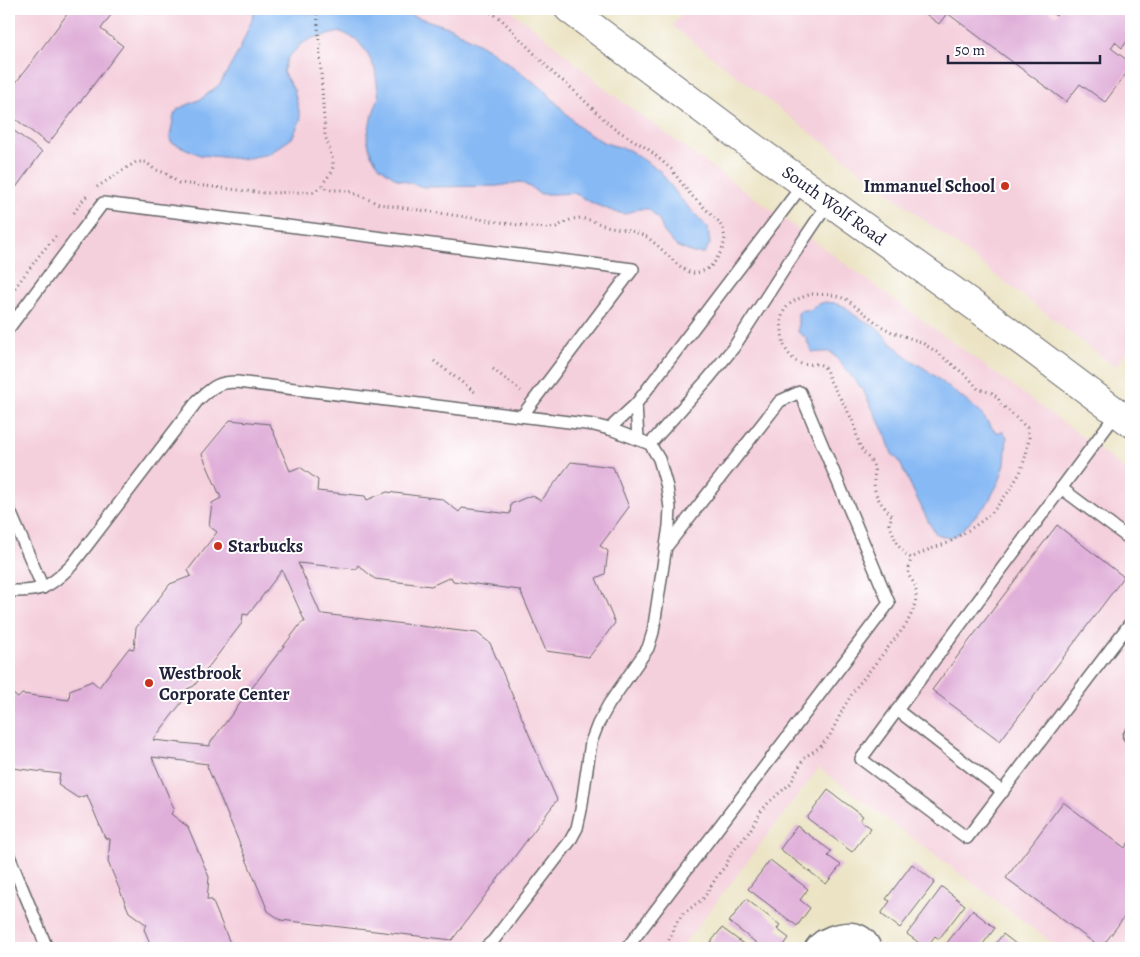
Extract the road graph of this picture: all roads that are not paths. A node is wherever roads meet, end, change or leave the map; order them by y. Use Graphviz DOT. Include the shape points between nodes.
graph roads {
  1 [pos="568,9"];
  2 [pos="804,183"];
  3 [pos="829,202"];
  4 [pos="9,328"];
  5 [pos="636,404"];
  6 [pos="1116,412"];
  7 [pos="522,416"];
  8 [pos="608,429"];
  9 [pos="638,439"];
  10 [pos="650,444"];
  11 [pos="1061,488"];
  12 [pos="9,509"];
  13 [pos="1131,540"];
  14 [pos="666,548"];
  15 [pos="43,588"];
  16 [pos="9,591"];
  17 [pos="1131,622"];
  18 [pos="898,710"];
  19 [pos="1131,733"];
  20 [pos="1131,738"];
  21 [pos="1003,792"];
  22 [pos="9,856"];
  23 [pos="47,948"];
  24 [pos="485,948"];
  25 [pos="627,948"];
  26 [pos="816,948"];
  27 [pos="870,948"];
  1 -- 2 [label="main road, South Wolf Road"];
  2 -- 3 [label="main road, South Wolf Road"];
  2 -- 5 [label="lane"];
  3 -- 6 [label="main road, South Wolf Road"];
  3 -- 10 [label="lane" via="734,347"];
  4 -- 7 [label="lane" via="103,203 633,268"];
  5 -- 8 [label="lane"];
  5 -- 9 [label="lane"];
  6 -- 11 [label="lane"];
  7 -- 8 [label="lane"];
  7 -- 15 [label="lane" via="225,382 212,387 198,400 72,566"];
  8 -- 9 [label="lane"];
  9 -- 10 [label="lane"];
  10 -- 14 [label="lane" via="659,459 668,487 670,508"];
  11 -- 13 [label="lane"];
  11 -- 18 [label="lane"];
  12 -- 15 [label="lane"];
  14 -- 24 [label="lane" via="648,648 598,724 591,742 577,828 494,942"];
  14 -- 25 [label="lane" via="780,401 800,392 889,603"];
  15 -- 16 [label="lane"];
  17 -- 21 [label="lane"];
  18 -- 21 [label="lane"];
  18 -- 21 [label="lane" via="861,758 967,838"];
  19 -- 20 [label="lane"];
  22 -- 23 [label="lane"];
  26 -- 27 [label="street" via="825,940 853,934 862,938"];
}
